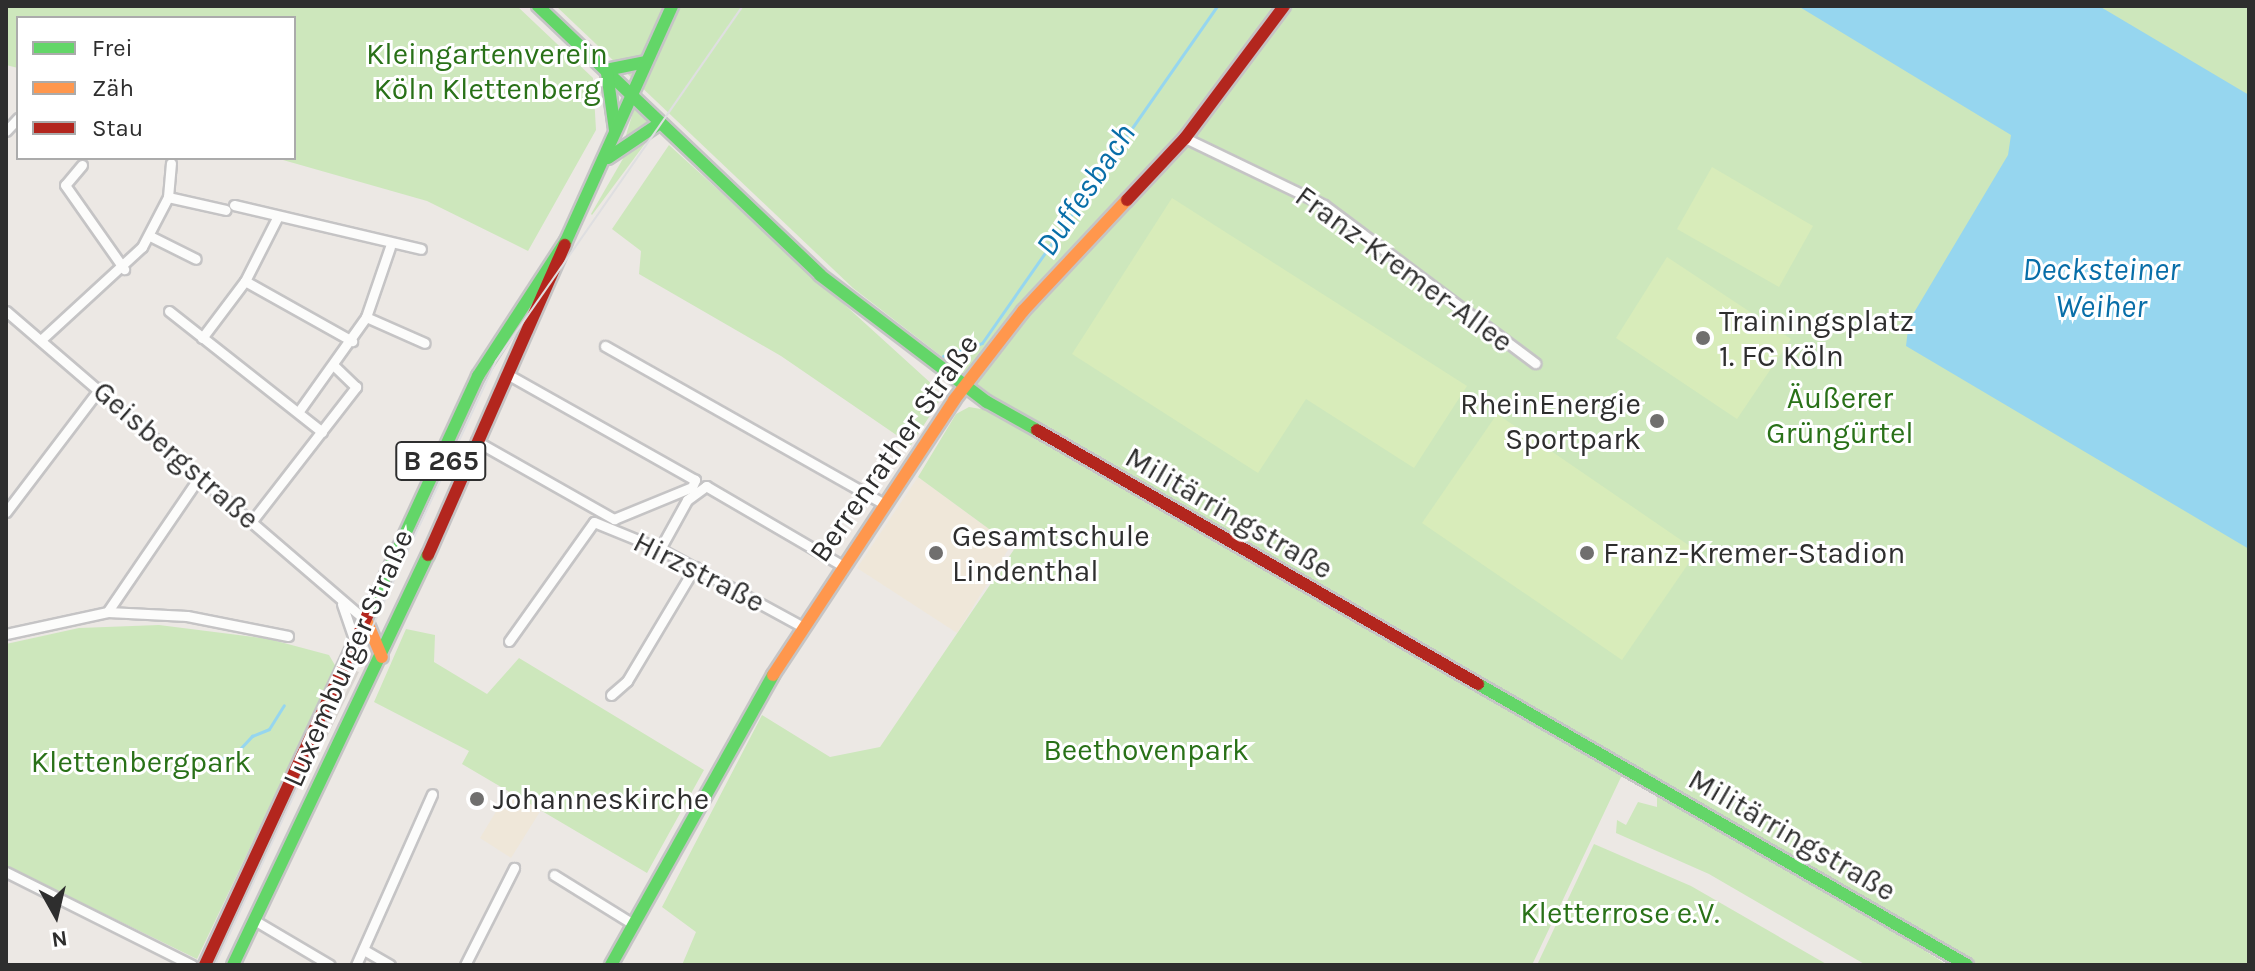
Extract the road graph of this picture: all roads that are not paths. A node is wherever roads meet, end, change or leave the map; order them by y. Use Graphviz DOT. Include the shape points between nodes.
graph roads {
  1 [pos="538,6"];
  2 [pos="672,6"];
  3 [pos="1284,6"];
  4 [pos="646,62"];
  5 [pos="606,70"];
  6 [pos="631,94"];
  7 [pos="660,123"];
  8 [pos="615,138"];
  9 [pos="1185,138"];
  10 [pos="608,158"];
  11 [pos="171,163"];
  12 [pos="82,165"];
  13 [pos="168,197"];
  14 [pos="278,216"];
  15 [pos="150,236"];
  16 [pos="566,241"];
  17 [pos="390,247"];
  18 [pos="421,249"];
  19 [pos="196,259"];
  20 [pos="124,269"];
  21 [pos="245,281"];
  22 [pos="6,311"];
  23 [pos="169,311"];
  24 [pos="366,317"];
  25 [pos="43,338"];
  26 [pos="202,338"];
  27 [pos="352,341"];
  28 [pos="425,343"];
  29 [pos="605,346"];
  30 [pos="1535,363"];
  31 [pos="333,365"];
  32 [pos="509,375"];
  33 [pos="478,376"];
  34 [pos="965,386"];
  35 [pos="100,388"];
  36 [pos="496,402"];
  37 [pos="299,411"];
  38 [pos="322,432"];
  39 [pos="476,441"];
  40 [pos="198,479"];
  41 [pos="884,504"];
  42 [pos="6,512"];
  43 [pos="252,521"];
  44 [pos="660,549"];
  45 [pos="843,566"];
  46 [pos="695,567"];
  47 [pos="342,604"];
  48 [pos="108,612"];
  49 [pos="398,618"];
  50 [pos="370,624"];
  51 [pos="803,627"];
  52 [pos="6,634"];
  53 [pos="288,636"];
  54 [pos="509,641"];
  55 [pos="356,645"];
  56 [pos="382,660"];
  57 [pos="611,695"];
  58 [pos="432,794"];
  59 [pos="514,868"];
  60 [pos="6,872"];
  61 [pos="554,875"];
  62 [pos="254,920"];
  63 [pos="633,924"];
  64 [pos="364,950"];
  65 [pos="192,965"];
  66 [pos="205,965"];
  67 [pos="233,965"];
  68 [pos="330,965"];
  69 [pos="356,965"];
  70 [pos="390,965"];
  71 [pos="465,965"];
  72 [pos="611,965"];
  73 [pos="1967,965"];
  1 -- 5 [label="main road, Militärringstraße"];
  2 -- 4 [label="main road, Luxemburger Straße / B 265"];
  3 -- 9 [label="main road, Berrenrather Straße"];
  4 -- 5 [label="main road"];
  4 -- 6 [label="main road, Luxemburger Straße / B 265"];
  5 -- 6 [label="main road, Militärringstraße"];
  5 -- 8 [label="main road"];
  6 -- 7 [label="main road, Militärringstraße"];
  6 -- 8 [label="main road, Luxemburger Straße / B 265"];
  7 -- 10 [label="main road"];
  7 -- 34 [label="main road, Militärringstraße" via="820,275"];
  8 -- 10 [label="main road, Luxemburger Straße / B 265"];
  9 -- 30 [label="street, Franz-Kremer-Allee" via="1324,205"];
  9 -- 34 [label="main road, Berrenrather Straße" via="1023,311"];
  10 -- 16 [label="main road, Luxemburger Straße / B 265"];
  11 -- 13 [label="street"];
  12 -- 20 [label="street" via="65,185"];
  13 -- 14 [label="street"];
  13 -- 15 [label="street"];
  14 -- 17 [label="street"];
  14 -- 21 [label="street"];
  15 -- 19 [label="street"];
  15 -- 20 [label="street"];
  16 -- 32 [label="main road, Luxemburger Straße / B 265"];
  16 -- 33 [label="main road, Luxemburger Straße / B 265"];
  17 -- 18 [label="street"];
  17 -- 24 [label="street"];
  20 -- 25 [label="street"];
  21 -- 26 [label="street"];
  21 -- 27 [label="street"];
  22 -- 25 [label="street, Geisbergstraße"];
  23 -- 26 [label="street"];
  24 -- 27 [label="street"];
  24 -- 28 [label="street"];
  25 -- 35 [label="street, Geisbergstraße"];
  26 -- 37 [label="street"];
  27 -- 31 [label="street"];
  29 -- 41 [label="street"];
  31 -- 37 [label="street"];
  31 -- 38 [label="street" via="356,387"];
  32 -- 36 [label="main road, Luxemburger Straße / B 265"];
  32 -- 39 [label="street, Hirzstraße" via="695,480 683,494 623,518 606,516"];
  33 -- 36 [label="main road" via="496,376"];
  33 -- 50 [label="main road, Luxemburger Straße / B 265"];
  34 -- 41 [label="main road, Berrenrather Straße"];
  34 -- 73 [label="main road, Militärringstraße"];
  35 -- 40 [label="street, Geisbergstraße"];
  35 -- 42 [label="street"];
  36 -- 39 [label="main road, Luxemburger Straße / B 265"];
  37 -- 38 [label="street"];
  38 -- 43 [label="street"];
  39 -- 49 [label="main road, Luxemburger Straße / B 265"];
  40 -- 43 [label="street, Geisbergstraße"];
  40 -- 48 [label="street"];
  41 -- 45 [label="main road, Berrenrather Straße"];
  43 -- 47 [label="street, Geisbergstraße"];
  44 -- 45 [label="street" via="687,500 706,486"];
  44 -- 46 [label="street, Hirzstraße"];
  44 -- 54 [label="street, Hirzstraße" via="594,522"];
  45 -- 51 [label="main road, Berrenrather Straße"];
  46 -- 51 [label="street, Hirzstraße"];
  46 -- 57 [label="street" via="627,681"];
  47 -- 50 [label="street, Geisbergstraße"];
  47 -- 55 [label="street, Geisbergstraße"];
  48 -- 52 [label="street"];
  48 -- 53 [label="street" via="187,616"];
  49 -- 50 [label="main road"];
  49 -- 56 [label="main road, Luxemburger Straße / B 265"];
  50 -- 55 [label="main road, Luxemburger Straße / B 265"];
  50 -- 56 [label="main road"];
  51 -- 63 [label="main road, Berrenrather Straße"];
  55 -- 66 [label="main road, Luxemburger Straße / B 265"];
  56 -- 62 [label="main road, Luxemburger Straße / B 265"];
  58 -- 64 [label="street"];
  59 -- 71 [label="street"];
  60 -- 65 [label="street"];
  61 -- 63 [label="street"];
  62 -- 67 [label="main road, Luxemburger Straße / B 265"];
  62 -- 68 [label="street"];
  63 -- 72 [label="main road, Berrenrather Straße"];
  64 -- 69 [label="street"];
  64 -- 70 [label="street"];
}
